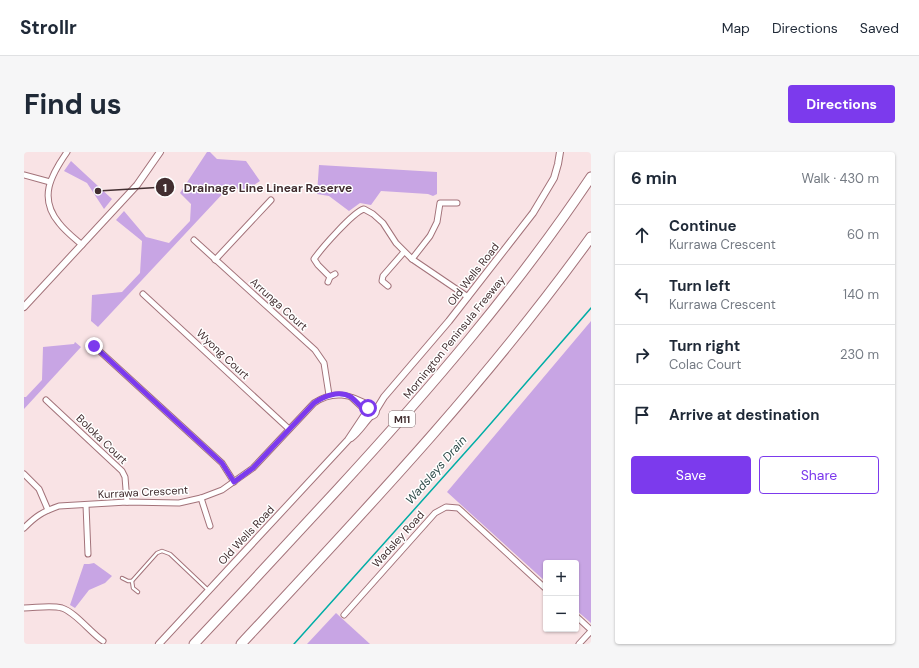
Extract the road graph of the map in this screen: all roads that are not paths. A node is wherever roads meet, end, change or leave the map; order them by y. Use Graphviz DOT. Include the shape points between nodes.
graph roads {
  1 [pos="67,152"];
  2 [pos="160,152"];
  3 [pos="560,152"];
  4 [pos="591,174"];
  5 [pos="24,175"];
  6 [pos="591,177"];
  7 [pos="50,182"];
  8 [pos="586,185"];
  9 [pos="271,200"];
  10 [pos="457,203"];
  11 [pos="591,237"];
  12 [pos="194,240"];
  13 [pos="82,245"];
  14 [pos="404,252"];
  15 [pos="412,259"];
  16 [pos="215,260"];
  17 [pos="331,278"];
  18 [pos="388,286"];
  19 [pos="143,294"];
  20 [pos="468,297"];
  21 [pos="24,308"];
  22 [pos="94,346"];
  23 [pos="330,395"];
  24 [pos="46,400"];
  25 [pos="370,410"];
  26 [pos="289,429"];
  27 [pos="24,474"];
  28 [pos="234,482"];
  29 [pos="201,498"];
  30 [pos="127,502"];
  31 [pos="86,505"];
  32 [pos="48,510"];
  33 [pos="210,526"];
  34 [pos="24,528"];
  35 [pos="88,554"];
  36 [pos="122,578"];
  37 [pos="132,581"];
  38 [pos="543,586"];
  39 [pos="208,591"];
  40 [pos="138,592"];
  41 [pos="24,608"];
  42 [pos="344,614"];
  43 [pos="579,619"];
  44 [pos="591,631"];
  45 [pos="103,641"];
  46 [pos="159,644"];
  47 [pos="194,644"];
  48 [pos="241,644"];
  49 [pos="580,644"];
  1 -- 7 [label="street" via="54,170"];
  2 -- 13 [label="street" via="137,185"];
  3 -- 20 [label="street, Old Wells Road" via="556,172 544,196"];
  4 -- 8 [label="highway"];
  5 -- 7 [label="street"];
  6 -- 8 [label="highway, Mornington Peninsula Freeway / M11"];
  7 -- 13 [label="street" via="49,198 53,214 60,225"];
  8 -- 47 [label="highway, Mornington Peninsula Freeway / M11" via="465,345 406,414"];
  9 -- 16 [label="street"];
  10 -- 15 [label="street" via="440,203 437,222 430,236"];
  11 -- 48 [label="highway" via="520,331 461,403 364,513"];
  12 -- 16 [label="street, Arrunga Court"];
  13 -- 21 [label="street"];
  14 -- 15 [label="street"];
  14 -- 17 [label="street" via="382,223 368,210 361,210 331,237 314,259"];
  14 -- 18 [label="street" via="383,276 382,281"];
  15 -- 20 [label="street"];
  16 -- 23 [label="street, Arrunga Court" via="315,350 324,363"];
  19 -- 26 [label="street, Wyong Court"];
  20 -- 25 [label="street, Old Wells Road" via="440,333"];
  22 -- 28 [label="street" via="222,463"];
  23 -- 25 [label="street" via="351,397"];
  23 -- 26 [label="street, Kurrawa Crescent" via="314,403"];
  24 -- 30 [label="street, Boloka Court" via="122,471 125,477"];
  25 -- 39 [label="street, Old Wells Road" via="348,440"];
  26 -- 28 [label="street, Kurrawa Crescent" via="253,468"];
  27 -- 32 [label="street" via="39,489"];
  28 -- 29 [label="street, Kurrawa Crescent"];
  29 -- 30 [label="street, Kurrawa Crescent" via="179,503"];
  29 -- 33 [label="street"];
  30 -- 31 [label="street, Kurrawa Crescent"];
  31 -- 32 [label="street, Kurrawa Crescent" via="59,506"];
  31 -- 35 [label="street"];
  32 -- 34 [label="street, Kurrawa Crescent" via="36,516"];
  36 -- 37 [label="lane"];
  37 -- 39 [label="lane" via="156,553 162,551 170,554"];
  37 -- 40 [label="lane" via="133,588"];
  38 -- 42 [label="street, Wadsley Road" via="458,508 446,507 435,512"];
  39 -- 46 [label="street, Old Wells Road"];
  41 -- 45 [label="street" via="62,608"];
  43 -- 44 [label="street"];
  44 -- 49 [label="street"];
}
